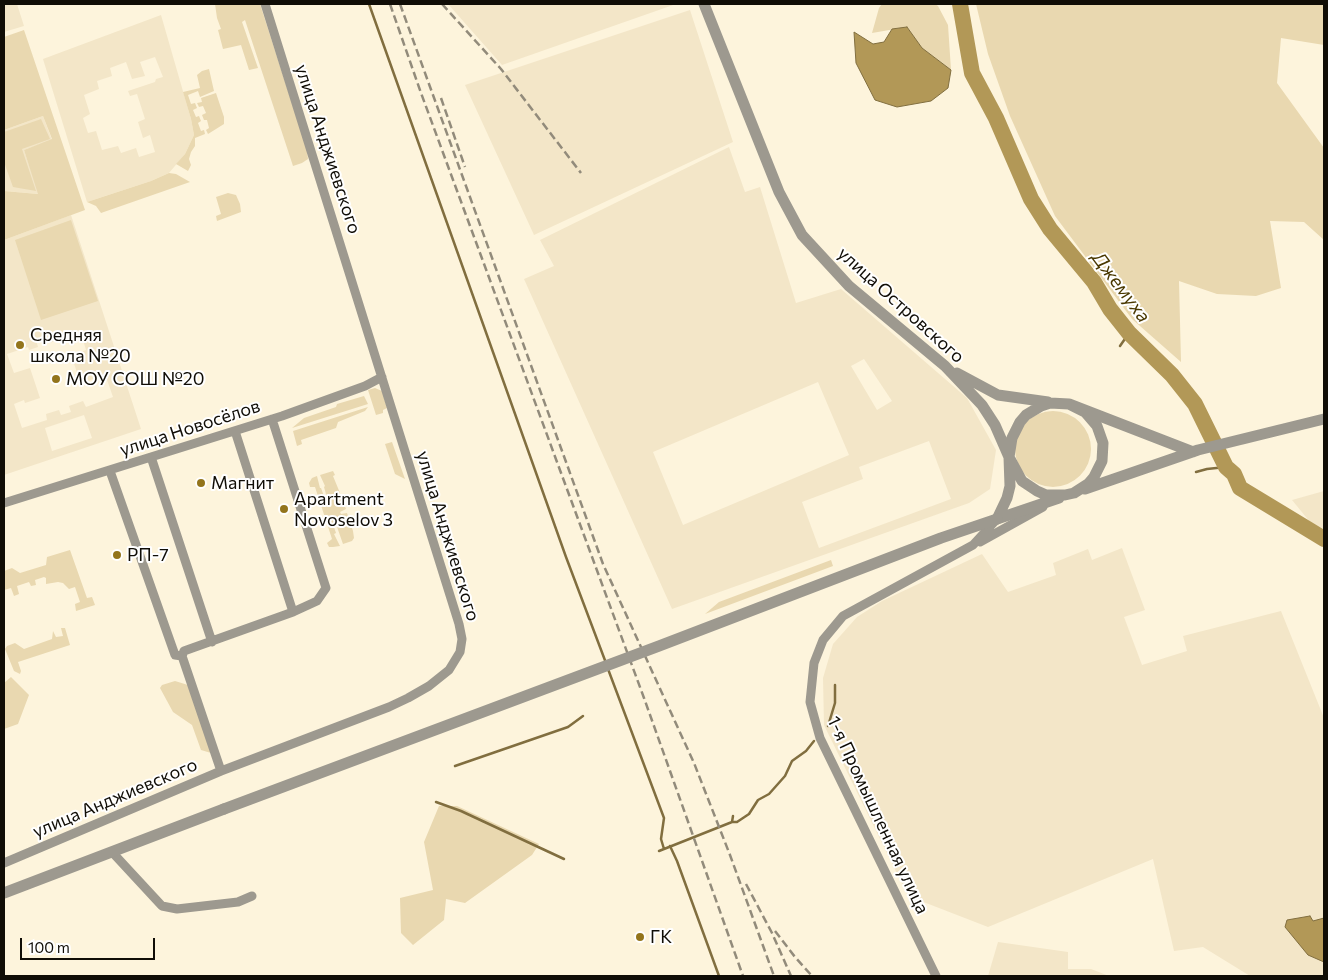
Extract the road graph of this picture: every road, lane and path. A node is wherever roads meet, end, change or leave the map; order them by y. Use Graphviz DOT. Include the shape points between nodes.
graph roads {
  1 [pos="265,4"];
  2 [pos="704,4"];
  3 [pos="945,366"];
  4 [pos="382,377"];
  5 [pos="1064,403"];
  6 [pos="272,419"];
  7 [pos="1324,419"];
  8 [pos="235,431"];
  9 [pos="1195,451"];
  10 [pos="151,457"];
  11 [pos="1009,457"];
  12 [pos="110,471"];
  13 [pos="1069,494"];
  14 [pos="4,503"];
  15 [pos="997,519"];
  16 [pos="973,545"];
  17 [pos="293,612"];
  18 [pos="212,642"];
  19 [pos="182,656"];
  20 [pos="221,771"];
  21 [pos="112,852"];
  22 [pos="4,863"];
  23 [pos="4,893"];
  24 [pos="252,896"];
  25 [pos="936,976"];
  1 -- 4 [label="street, улица Анджиевского"];
  2 -- 3 [label="street, улица Островского" via="779,192 802,235 849,286"];
  3 -- 5 [label="street" via="998,395"];
  3 -- 11 [label="street, улица Островского" via="982,405 996,425"];
  4 -- 6 [label="street, улица Новосёлов"];
  4 -- 20 [label="street, улица Анджиевского" via="459,624 460,652 449,670 408,698"];
  5 -- 9 [label="street"];
  5 -- 11 [label="street" via="1041,406 1026,415 1015,430"];
  5 -- 13 [label="street" via="1092,418 1104,452 1099,469 1088,484"];
  6 -- 8 [label="street, улица Новосёлов"];
  6 -- 17 [label="street" via="326,588 318,600"];
  7 -- 9 [label="street"];
  8 -- 10 [label="street, улица Новосёлов"];
  8 -- 17 [label="street"];
  9 -- 13 [label="street"];
  10 -- 12 [label="street, улица Новосёлов"];
  10 -- 18 [label="street"];
  11 -- 13 [label="street" via="1029,487 1046,494"];
  11 -- 15 [label="street, улица Островского" via="1010,486"];
  12 -- 14 [label="street, улица Новосёлов"];
  12 -- 19 [label="street" via="175,655"];
  13 -- 15 [label="street"];
  13 -- 16 [label="street"];
  15 -- 16 [label="street, 1-я Промышленная улица"];
  15 -- 21 [label="street, bridge"];
  16 -- 25 [label="street, 1-я Промышленная улица" via="843,616 823,640 814,663 810,702 820,738"];
  17 -- 18 [label="street"];
  18 -- 19 [label="street" via="184,651"];
  19 -- 20 [label="street"];
  20 -- 22 [label="street, улица Анджиевского"];
  21 -- 23 [label="street"];
  21 -- 24 [label="street" via="162,906 177,909 238,902"];
}
